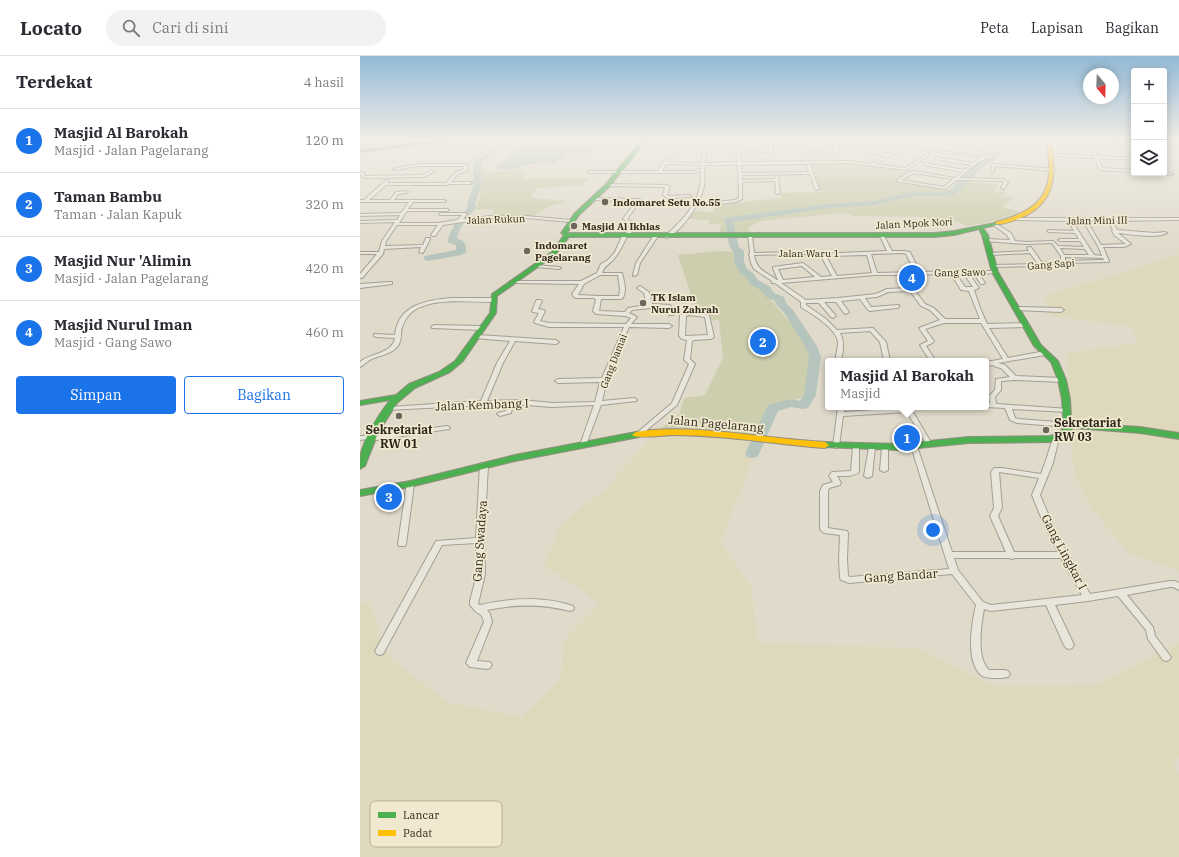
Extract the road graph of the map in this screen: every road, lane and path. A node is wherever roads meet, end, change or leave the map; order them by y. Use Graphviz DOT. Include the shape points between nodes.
graph roads {
  1 [pos="364,176"];
  2 [pos="410,176"];
  3 [pos="452,176"];
  4 [pos="615,176"];
  5 [pos="702,176"];
  6 [pos="740,176"];
  7 [pos="776,176"];
  8 [pos="813,176"];
  9 [pos="906,176"];
  10 [pos="941,176"];
  11 [pos="960,176"];
  12 [pos="1052,176"];
  13 [pos="387,177"];
  14 [pos="957,179"];
  15 [pos="777,180"];
  16 [pos="740,181"];
  17 [pos="448,183"];
  18 [pos="470,183"];
  19 [pos="385,184"];
  20 [pos="608,185"];
  21 [pos="1003,188"];
  22 [pos="817,189"];
  23 [pos="406,192"];
  24 [pos="778,192"];
  25 [pos="689,196"];
  26 [pos="594,199"];
  27 [pos="362,201"];
  28 [pos="391,201"];
  29 [pos="444,201"];
  30 [pos="411,202"];
  31 [pos="718,203"];
  32 [pos="447,210"];
  33 [pos="403,212"];
  34 [pos="1141,213"];
  35 [pos="433,214"];
  36 [pos="1124,214"];
  37 [pos="1163,214"];
  38 [pos="360,215"];
  39 [pos="1016,219"];
  40 [pos="1169,219"];
  41 [pos="1179,219"];
  42 [pos="460,220"];
  43 [pos="1110,220"];
  44 [pos="1129,220"];
  45 [pos="1147,220"];
  46 [pos="571,221"];
  47 [pos="1069,221"];
  48 [pos="1082,221"];
  49 [pos="360,222"];
  50 [pos="1032,222"];
  51 [pos="397,223"];
  52 [pos="441,224"];
  53 [pos="995,224"];
  54 [pos="980,227"];
  55 [pos="1049,230"];
  56 [pos="1114,230"];
  57 [pos="1076,232"];
  58 [pos="1165,233"];
  59 [pos="433,235"];
  60 [pos="567,235"];
  61 [pos="626,235"];
  62 [pos="656,236"];
  63 [pos="750,236"];
  64 [pos="882,236"];
  65 [pos="667,237"];
  66 [pos="428,239"];
  67 [pos="986,240"];
  68 [pos="1060,240"];
  69 [pos="1082,240"];
  70 [pos="1013,242"];
  71 [pos="1026,243"];
  72 [pos="424,246"];
  73 [pos="1100,246"];
  74 [pos="1059,247"];
  75 [pos="1087,248"];
  76 [pos="381,250"];
  77 [pos="421,252"];
  78 [pos="890,252"];
  79 [pos="1031,252"];
  80 [pos="360,253"];
  81 [pos="752,254"];
  82 [pos="868,254"];
  83 [pos="990,254"];
  84 [pos="824,255"];
  85 [pos="1065,256"];
  86 [pos="1092,256"];
  87 [pos="1103,257"];
  88 [pos="1063,262"];
  89 [pos="1041,265"];
  90 [pos="536,266"];
  91 [pos="560,268"];
  92 [pos="994,269"];
  93 [pos="952,272"];
  94 [pos="965,272"];
  95 [pos="975,272"];
  96 [pos="918,273"];
  97 [pos="599,274"];
  98 [pos="875,274"];
  99 [pos="900,274"];
  100 [pos="635,275"];
  101 [pos="360,277"];
  102 [pos="835,277"];
  103 [pos="819,278"];
  104 [pos="781,280"];
  105 [pos="511,282"];
  106 [pos="774,282"];
  107 [pos="390,283"];
  108 [pos="582,283"];
  109 [pos="983,283"];
  110 [pos="360,286"];
  111 [pos="640,288"];
  112 [pos="973,288"];
  113 [pos="910,289"];
  114 [pos="598,298"];
  115 [pos="861,298"];
  116 [pos="492,300"];
  117 [pos="838,300"];
  118 [pos="539,301"];
  119 [pos="820,301"];
  120 [pos="804,302"];
  121 [pos="650,306"];
  122 [pos="897,306"];
  123 [pos="1017,309"];
  124 [pos="1062,310"];
  125 [pos="846,312"];
  126 [pos="626,314"];
  127 [pos="671,314"];
  128 [pos="833,316"];
  129 [pos="944,321"];
  130 [pos="985,324"];
  131 [pos="1027,325"];
  132 [pos="627,326"];
  133 [pos="669,326"];
  134 [pos="434,327"];
  135 [pos="482,328"];
  136 [pos="836,332"];
  137 [pos="376,335"];
  138 [pos="397,337"];
  139 [pos="477,337"];
  140 [pos="692,338"];
  141 [pos="513,340"];
  142 [pos="556,342"];
  143 [pos="1045,353"];
  144 [pos="838,358"];
  145 [pos="886,358"];
  146 [pos="931,358"];
  147 [pos="1006,360"];
  148 [pos="994,362"];
  149 [pos="989,363"];
  150 [pos="360,364"];
  151 [pos="1014,378"];
  152 [pos="558,380"];
  153 [pos="604,380"];
  154 [pos="1062,380"];
  155 [pos="396,397"];
  156 [pos="634,400"];
  157 [pos="510,402"];
  158 [pos="483,403"];
  159 [pos="360,404"];
  160 [pos="598,404"];
  161 [pos="990,405"];
  162 [pos="1008,406"];
  163 [pos="389,409"];
  164 [pos="841,410"];
  165 [pos="909,410"];
  166 [pos="1067,410"];
  167 [pos="500,414"];
  168 [pos="1070,425"];
  169 [pos="447,428"];
  170 [pos="640,433"];
  171 [pos="1179,436"];
  172 [pos="360,438"];
  173 [pos="370,438"];
  174 [pos="1056,438"];
  175 [pos="929,444"];
  176 [pos="583,445"];
  177 [pos="836,446"];
  178 [pos="856,446"];
  179 [pos="914,446"];
  180 [pos="872,447"];
  181 [pos="885,447"];
  182 [pos="484,465"];
  183 [pos="360,466"];
  184 [pos="884,470"];
  185 [pos="868,476"];
  186 [pos="1044,477"];
  187 [pos="410,484"];
  188 [pos="360,493"];
  189 [pos="480,540"];
  190 [pos="402,544"];
  191 [pos="948,555"];
  192 [pos="1064,555"];
  193 [pos="1012,556"];
  194 [pos="954,571"];
  195 [pos="1179,586"];
  196 [pos="1121,594"];
  197 [pos="1088,598"];
  198 [pos="1049,602"];
  199 [pos="980,604"];
  200 [pos="570,608"];
  201 [pos="478,609"];
  202 [pos="1069,645"];
  203 [pos="380,651"];
  204 [pos="1166,657"];
  205 [pos="486,665"];
  206 [pos="1005,674"];
  1 -- 13 [label="street"];
  2 -- 13 [label="street"];
  3 -- 17 [label="street"];
  4 -- 20 [label="main road"];
  5 -- 65 [label="street" via="700,198"];
  6 -- 16 [label="street"];
  7 -- 15 [label="street"];
  8 -- 22 [label="street"];
  9 -- 14 [label="street" via="898,181 944,188"];
  10 -- 14 [label="street"];
  11 -- 14 [label="street"];
  12 -- 39 [label="main road, Jalan Mpok Nori" via="1041,203"];
  13 -- 19 [label="street"];
  14 -- 21 [label="street" via="1003,180 1006,182"];
  15 -- 16 [label="street"];
  15 -- 24 [label="street"];
  16 -- 31 [label="street" via="740,200"];
  17 -- 18 [label="street"];
  17 -- 19 [label="street"];
  19 -- 27 [label="street"];
  20 -- 25 [label="street" via="666,186 667,197"];
  20 -- 26 [label="main road"];
  23 -- 28 [label="street" via="396,193"];
  26 -- 46 [label="main road"];
  26 -- 61 [label="street" via="639,200 625,219 632,224"];
  27 -- 28 [label="street"];
  28 -- 30 [label="street"];
  29 -- 30 [label="street"];
  30 -- 33 [label="street"];
  32 -- 33 [label="street"];
  33 -- 38 [label="street"];
  33 -- 51 [label="street"];
  34 -- 45 [label="street"];
  35 -- 42 [label="street" via="465,214"];
  36 -- 44 [label="street"];
  37 -- 40 [label="street"];
  39 -- 47 [label="street, Jalan Mini III"];
  39 -- 53 [label="main road, Jalan Mpok Nori"];
  40 -- 41 [label="street, Jalan Mini III"];
  40 -- 45 [label="street, Jalan Mini III"];
  42 -- 46 [label="street, Jalan Rukun" via="526,217"];
  42 -- 52 [label="street, Jalan Rukun"];
  43 -- 44 [label="street, Jalan Mini III"];
  43 -- 48 [label="street, Jalan Mini III"];
  43 -- 56 [label="street"];
  44 -- 45 [label="street, Jalan Mini III"];
  46 -- 60 [label="main road" via="564,233"];
  47 -- 48 [label="street, Jalan Mini III"];
  47 -- 50 [label="street"];
  47 -- 57 [label="street"];
  48 -- 73 [label="street"];
  49 -- 51 [label="street, Jalan Rukun"];
  51 -- 52 [label="street, Jalan Rukun"];
  51 -- 76 [label="street" via="384,241"];
  52 -- 59 [label="street"];
  53 -- 54 [label="main road, Jalan Mpok Nori"];
  53 -- 70 [label="street" via="1009,234"];
  54 -- 64 [label="main road, Jalan Mpok Nori" via="940,235"];
  54 -- 67 [label="main road"];
  55 -- 57 [label="street"];
  56 -- 58 [label="street"];
  56 -- 73 [label="street" via="1129,244"];
  57 -- 69 [label="street"];
  60 -- 61 [label="main road, Jalan Mpok Nori"];
  60 -- 90 [label="main road" via="554,254"];
  61 -- 62 [label="main road, Jalan Mpok Nori"];
  61 -- 97 [label="street" via="617,252 603,265"];
  62 -- 65 [label="main road, Jalan Mpok Nori"];
  62 -- 100 [label="street" via="638,263"];
  63 -- 64 [label="main road, Jalan Mpok Nori"];
  63 -- 65 [label="main road, Jalan Mpok Nori"];
  63 -- 81 [label="street"];
  64 -- 78 [label="street"];
  66 -- 72 [label="street"];
  67 -- 70 [label="street"];
  67 -- 83 [label="main road"];
  68 -- 69 [label="street"];
  69 -- 75 [label="street"];
  70 -- 71 [label="street"];
  71 -- 79 [label="street"];
  71 -- 88 [label="street" via="1053,242 1063,256"];
  72 -- 76 [label="street"];
  72 -- 77 [label="street"];
  73 -- 88 [label="street, Gang Sapi" via="1108,260"];
  74 -- 75 [label="street"];
  75 -- 86 [label="street"];
  76 -- 80 [label="street"];
  76 -- 101 [label="street"];
  78 -- 82 [label="street, Jalan Waru 1"];
  78 -- 96 [label="street, Jalan Waru 1" via="907,252"];
  79 -- 83 [label="street"];
  79 -- 89 [label="street"];
  81 -- 84 [label="street, Jalan Waru 1"];
  81 -- 106 [label="street" via="756,268"];
  82 -- 84 [label="street, Jalan Waru 1"];
  82 -- 98 [label="street"];
  83 -- 92 [label="main road"];
  84 -- 102 [label="street"];
  85 -- 86 [label="street"];
  86 -- 87 [label="street"];
  88 -- 89 [label="street, Gang Sapi"];
  89 -- 92 [label="street, Gang Sapi"];
  90 -- 91 [label="street"];
  90 -- 105 [label="main road"];
  92 -- 95 [label="street, Gang Sawo"];
  92 -- 123 [label="main road"];
  93 -- 94 [label="street, Gang Sawo"];
  93 -- 96 [label="street, Gang Sawo"];
  93 -- 112 [label="street" via="963,289"];
  94 -- 95 [label="street, Gang Sawo"];
  94 -- 112 [label="street"];
  95 -- 109 [label="street"];
  96 -- 99 [label="street, Gang Sawo"];
  97 -- 108 [label="street"];
  97 -- 114 [label="street" via="620,274 623,288 621,297"];
  98 -- 99 [label="street, Gang Sawo"];
  98 -- 102 [label="street, Gang Sawo"];
  99 -- 113 [label="street"];
  102 -- 103 [label="street, Gang Sawo"];
  103 -- 104 [label="street, Gang Sawo"];
  103 -- 104 [label="street" via="804,264 775,268"];
  104 -- 106 [label="street, Gang Sawo"];
  105 -- 108 [label="street"];
  105 -- 116 [label="main road" via="494,295"];
  106 -- 120 [label="street"];
  107 -- 110 [label="street"];
  108 -- 114 [label="street" via="575,296"];
  111 -- 121 [label="street" via="646,292"];
  112 -- 130 [label="street" via="974,302"];
  113 -- 115 [label="street" via="887,291"];
  113 -- 129 [label="street" via="923,304"];
  114 -- 126 [label="street, Gang Damai" via="600,301 597,312"];
  115 -- 117 [label="street"];
  115 -- 122 [label="street" via="870,309"];
  116 -- 135 [label="main road" via="493,312"];
  116 -- 138 [label="street" via="439,301 421,305 413,309 403,320"];
  117 -- 119 [label="street"];
  117 -- 125 [label="street"];
  118 -- 132 [label="street" via="535,311 542,312 538,322 555,326"];
  119 -- 120 [label="street"];
  119 -- 128 [label="street"];
  120 -- 136 [label="street" via="803,306"];
  121 -- 126 [label="street" via="630,308"];
  121 -- 127 [label="street" via="668,306"];
  123 -- 124 [label="street"];
  123 -- 131 [label="main road"];
  126 -- 132 [label="street, Gang Damai" via="634,317"];
  129 -- 130 [label="street"];
  129 -- 146 [label="street" via="922,328 931,341 923,345"];
  130 -- 131 [label="street"];
  130 -- 147 [label="street"];
  131 -- 143 [label="main road" via="1038,346"];
  132 -- 133 [label="street"];
  132 -- 153 [label="street, Gang Damai"];
  134 -- 135 [label="street"];
  135 -- 139 [label="main road"];
  136 -- 144 [label="street" via="840,341"];
  136 -- 145 [label="street" via="871,329 883,342"];
  137 -- 138 [label="street"];
  138 -- 150 [label="street" via="398,340 392,348 368,357"];
  139 -- 141 [label="street"];
  139 -- 155 [label="main road" via="457,364 418,382"];
  140 -- 140 [label="street" via="711,337 707,316 683,315 682,336"];
  140 -- 170 [label="street" via="689,341 687,360 692,364 677,400"];
  141 -- 142 [label="street"];
  141 -- 158 [label="street"];
  143 -- 147 [label="street"];
  143 -- 154 [label="main road" via="1054,361"];
  147 -- 148 [label="street"];
  148 -- 149 [label="street"];
  148 -- 151 [label="street" via="998,366 1003,366"];
  151 -- 154 [label="street"];
  151 -- 161 [label="street" via="998,380 999,387 997,393 992,396"];
  152 -- 153 [label="street"];
  153 -- 160 [label="street, Gang Damai"];
  154 -- 166 [label="main road"];
  155 -- 159 [label="main road"];
  155 -- 163 [label="main road"];
  156 -- 160 [label="street, Jalan Kembang I"];
  157 -- 158 [label="street, Jalan Kembang I"];
  157 -- 160 [label="street, Jalan Kembang I" via="552,405"];
  157 -- 167 [label="street" via="509,412"];
  158 -- 163 [label="street, Jalan Kembang I"];
  160 -- 176 [label="street, Gang Damai"];
  161 -- 162 [label="street"];
  162 -- 166 [label="street"];
  162 -- 168 [label="street" via="1012,420"];
  163 -- 173 [label="main road"];
  164 -- 177 [label="street"];
  165 -- 175 [label="street"];
  166 -- 168 [label="main road"];
  168 -- 171 [label="main road" via="1140,430"];
  168 -- 174 [label="main road"];
  169 -- 173 [label="street"];
  170 -- 176 [label="main road, Jalan Pagelarang"];
  170 -- 177 [label="main road, Jalan Pagelarang" via="674,431"];
  172 -- 173 [label="street"];
  173 -- 183 [label="main road"];
  174 -- 175 [label="main road, Jalan Pagelarang" via="968,440"];
  174 -- 186 [label="street, Gang Lingkar I"];
  175 -- 179 [label="main road, Jalan Pagelarang"];
  176 -- 182 [label="main road, Jalan Pagelarang"];
  177 -- 178 [label="main road, Jalan Pagelarang"];
  178 -- 180 [label="main road, Jalan Pagelarang"];
  178 -- 194 [label="street, Gang Bandar" via="855,472 835,474 833,476 837,484 828,487 824,492 824,529 844,533 842,575 847,579"];
  179 -- 181 [label="main road, Jalan Pagelarang"];
  179 -- 191 [label="street"];
  180 -- 181 [label="main road, Jalan Pagelarang"];
  180 -- 185 [label="street"];
  181 -- 184 [label="street"];
  182 -- 187 [label="main road, Jalan Pagelarang"];
  182 -- 189 [label="street, Gang Swadaya"];
  186 -- 192 [label="street, Gang Lingkar I" via="1036,495 1049,529"];
  186 -- 193 [label="street" via="1002,470 995,472 998,508 994,516"];
  187 -- 188 [label="main road, Jalan Pagelarang"];
  187 -- 190 [label="street"];
  189 -- 201 [label="street, Gang Swadaya" via="481,574 474,601"];
  189 -- 203 [label="street" via="439,543"];
  191 -- 193 [label="street"];
  191 -- 194 [label="street"];
  192 -- 193 [label="street"];
  192 -- 197 [label="street, Gang Lingkar I"];
  194 -- 199 [label="street"];
  195 -- 196 [label="street" via="1170,584"];
  196 -- 197 [label="street"];
  196 -- 204 [label="street" via="1150,629 1151,637"];
  197 -- 198 [label="street"];
  198 -- 199 [label="street" via="991,608"];
  198 -- 202 [label="street"];
  199 -- 206 [label="street" via="976,651 981,667 987,673"];
  200 -- 201 [label="street" via="552,602 510,602"];
  201 -- 205 [label="street, Gang Swadaya" via="486,614 488,622 471,663"];
}
